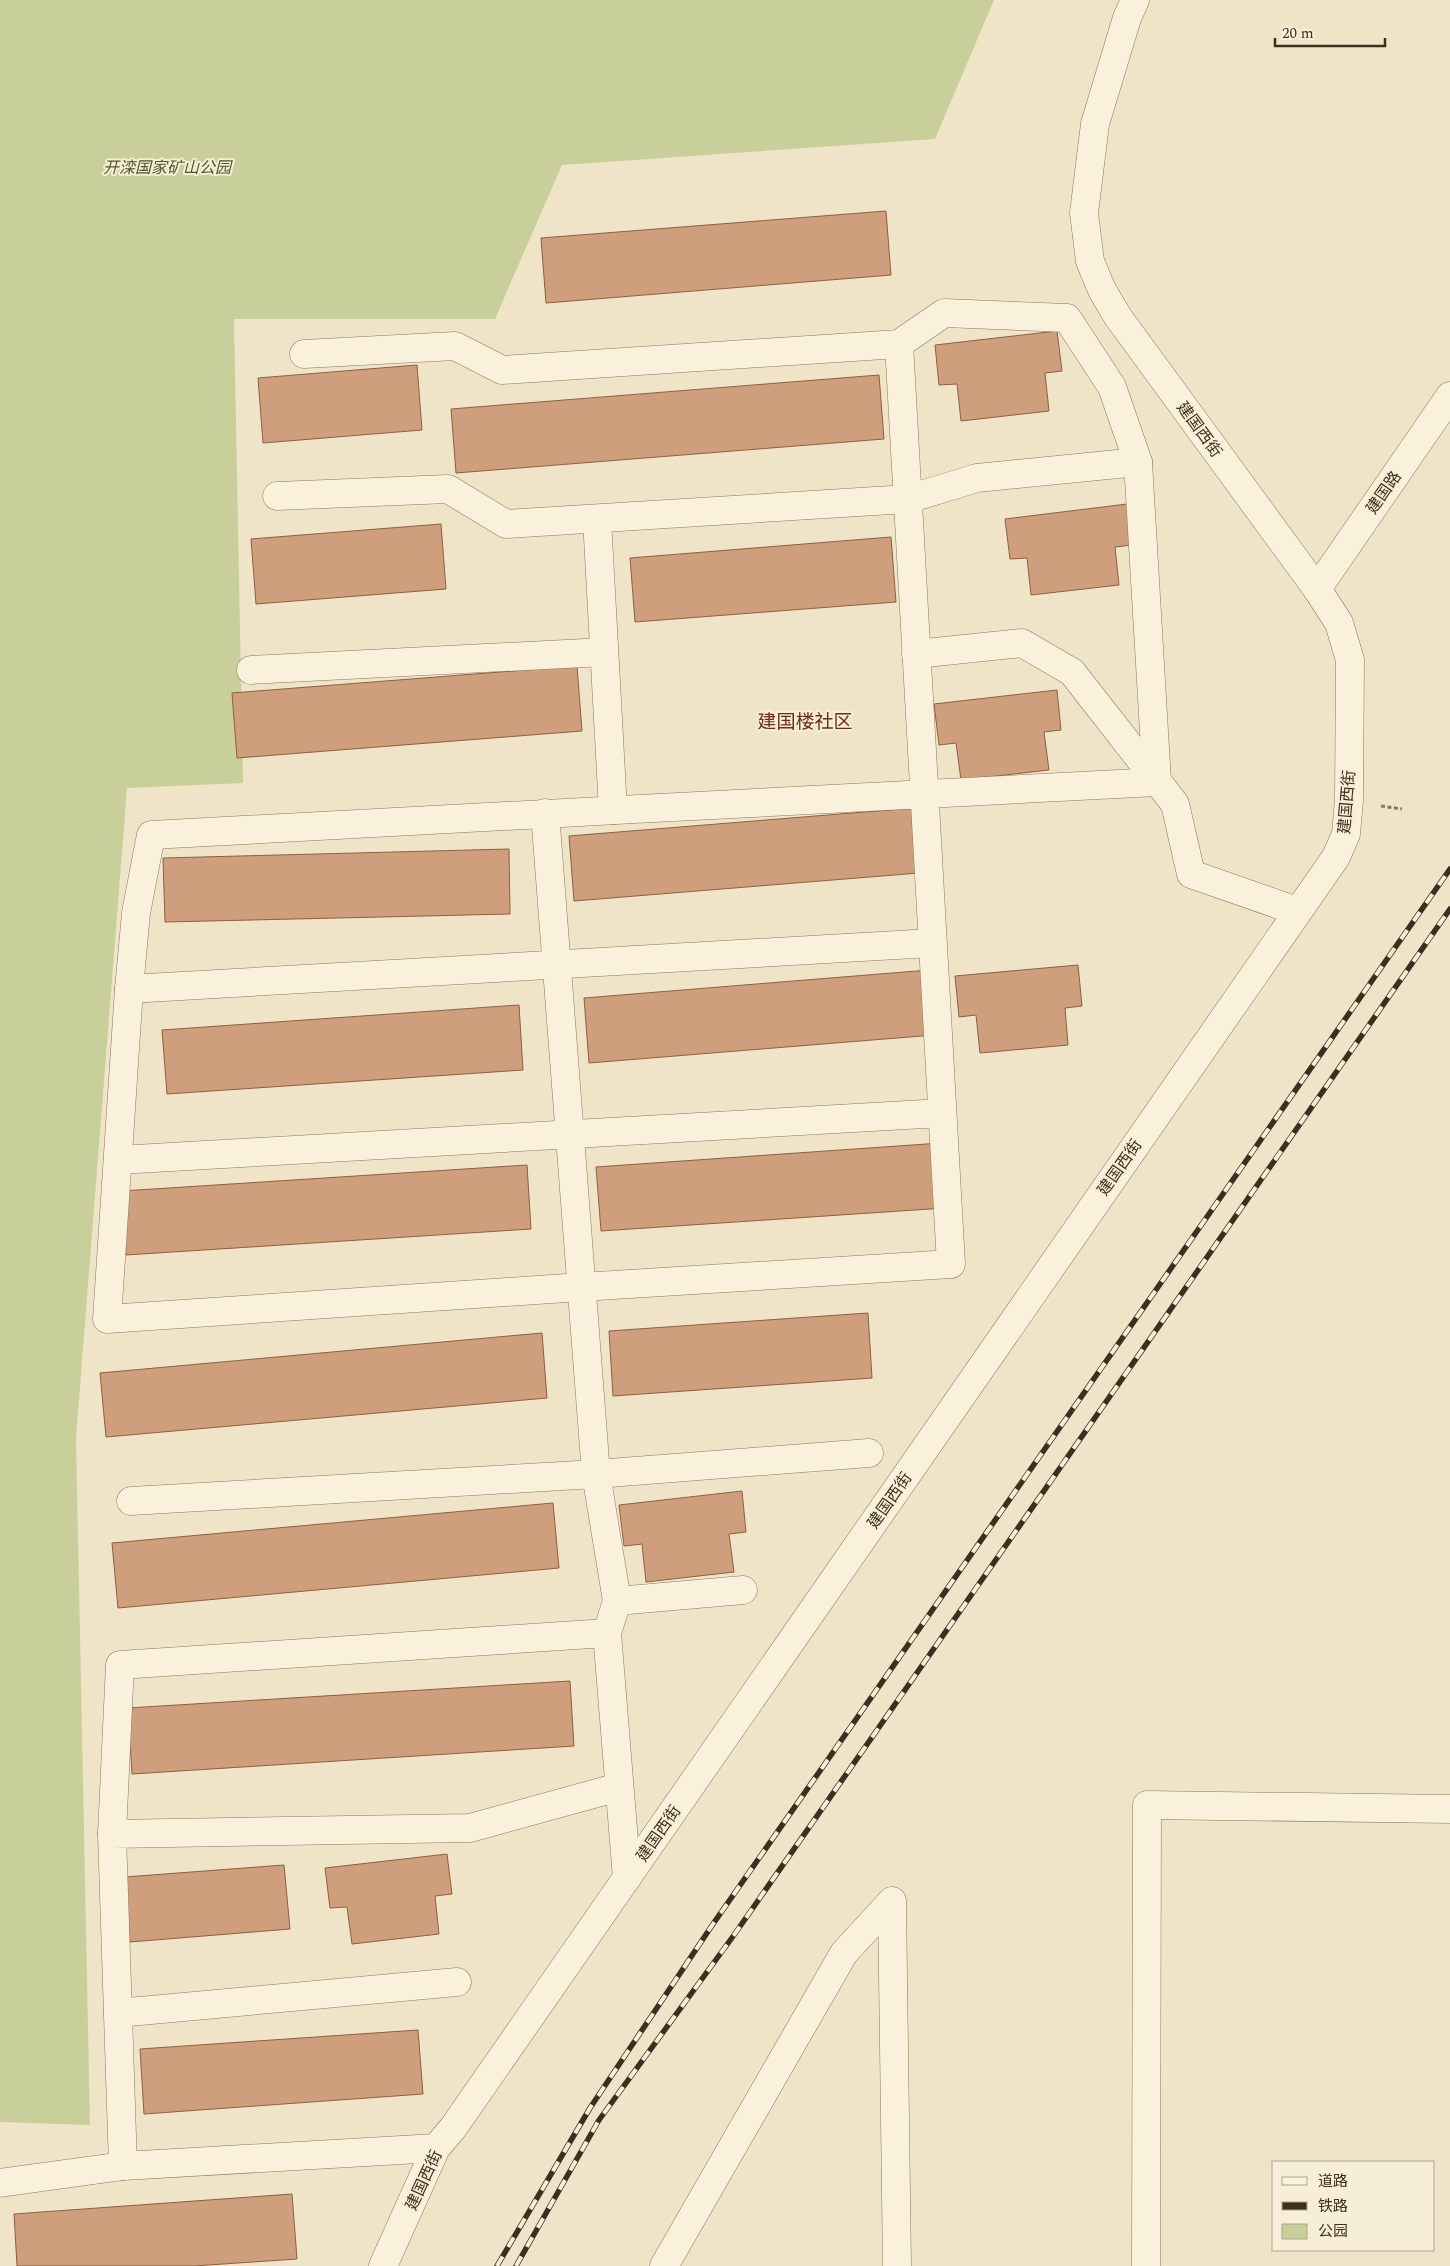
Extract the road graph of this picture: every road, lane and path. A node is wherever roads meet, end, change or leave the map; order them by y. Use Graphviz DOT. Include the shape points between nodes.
graph roads {
  1 [pos="1135,0"];
  2 [pos="899,344"];
  3 [pos="304,354"];
  4 [pos="1450,396"];
  5 [pos="1138,462"];
  6 [pos="277,496"];
  7 [pos="908,499"];
  8 [pos="596,519"];
  9 [pos="1316,589"];
  10 [pos="604,652"];
  11 [pos="916,654"];
  12 [pos="251,670"];
  13 [pos="1157,782"];
  14 [pos="924,794"];
  15 [pos="613,810"];
  16 [pos="545,813"];
  17 [pos="1297,911"];
  18 [pos="932,943"];
  19 [pos="557,964"];
  20 [pos="129,989"];
  21 [pos="942,1113"];
  22 [pos="570,1134"];
  23 [pos="118,1160"];
  24 [pos="581,1287"];
  25 [pos="869,1453"];
  26 [pos="596,1474"];
  27 [pos="131,1501"];
  28 [pos="743,1590"];
  29 [pos="617,1601"];
  30 [pos="607,1633"];
  31 [pos="619,1787"];
  32 [pos="1450,1809"];
  33 [pos="112,1834"];
  34 [pos="627,1878"];
  35 [pos="457,1982"];
  36 [pos="118,2013"];
  37 [pos="436,2148"];
  38 [pos="123,2166"];
  39 [pos="0,2183"];
  40 [pos="383,2266"];
  41 [pos="664,2266"];
  42 [pos="897,2266"];
  43 [pos="1146,2266"];
  1 -- 9 [label="street, 建国西街" via="1095,124 1084,213 1090,261 1118,317"];
  2 -- 3 [label="street" via="502,370 455,346"];
  2 -- 5 [label="street" via="944,314 1067,318 1112,387"];
  2 -- 7 [label="street"];
  4 -- 9 [label="street, 建国路"];
  5 -- 7 [label="street" via="977,478"];
  5 -- 13 [label="street"];
  6 -- 8 [label="street" via="448,489 506,524"];
  7 -- 8 [label="street"];
  7 -- 11 [label="street"];
  8 -- 10 [label="street"];
  9 -- 17 [label="street, 建国西街" via="1339,623 1350,660 1349,800 1346,834 1336,857"];
  10 -- 12 [label="street"];
  10 -- 15 [label="street"];
  11 -- 13 [label="street" via="1022,643 1072,672"];
  11 -- 14 [label="street"];
  13 -- 14 [label="street"];
  13 -- 17 [label="street" via="1175,804 1191,874"];
  14 -- 15 [label="street"];
  14 -- 18 [label="street"];
  15 -- 16 [label="street"];
  16 -- 19 [label="street"];
  16 -- 20 [label="street" via="150,836 136,913"];
  17 -- 34 [label="street, 建国西街"];
  18 -- 19 [label="street"];
  18 -- 21 [label="street"];
  19 -- 20 [label="street"];
  19 -- 22 [label="street"];
  20 -- 23 [label="street"];
  21 -- 22 [label="street"];
  21 -- 24 [label="street" via="951,1264"];
  22 -- 23 [label="street"];
  22 -- 24 [label="street"];
  23 -- 24 [label="street" via="107,1320"];
  24 -- 26 [label="street"];
  25 -- 26 [label="street"];
  26 -- 27 [label="street"];
  26 -- 29 [label="street"];
  28 -- 29 [label="street"];
  29 -- 30 [label="street"];
  30 -- 31 [label="street"];
  30 -- 33 [label="street" via="120,1665"];
  31 -- 33 [label="street" via="470,1828"];
  31 -- 34 [label="street"];
  32 -- 43 [label="street" via="1147,1805"];
  33 -- 36 [label="street"];
  34 -- 37 [label="street, 建国西街"];
  35 -- 36 [label="street"];
  36 -- 38 [label="street"];
  37 -- 38 [label="street"];
  37 -- 40 [label="street, 建国西街"];
  38 -- 39 [label="street"];
  41 -- 42 [label="street" via="844,1953 892,1901"];
}
